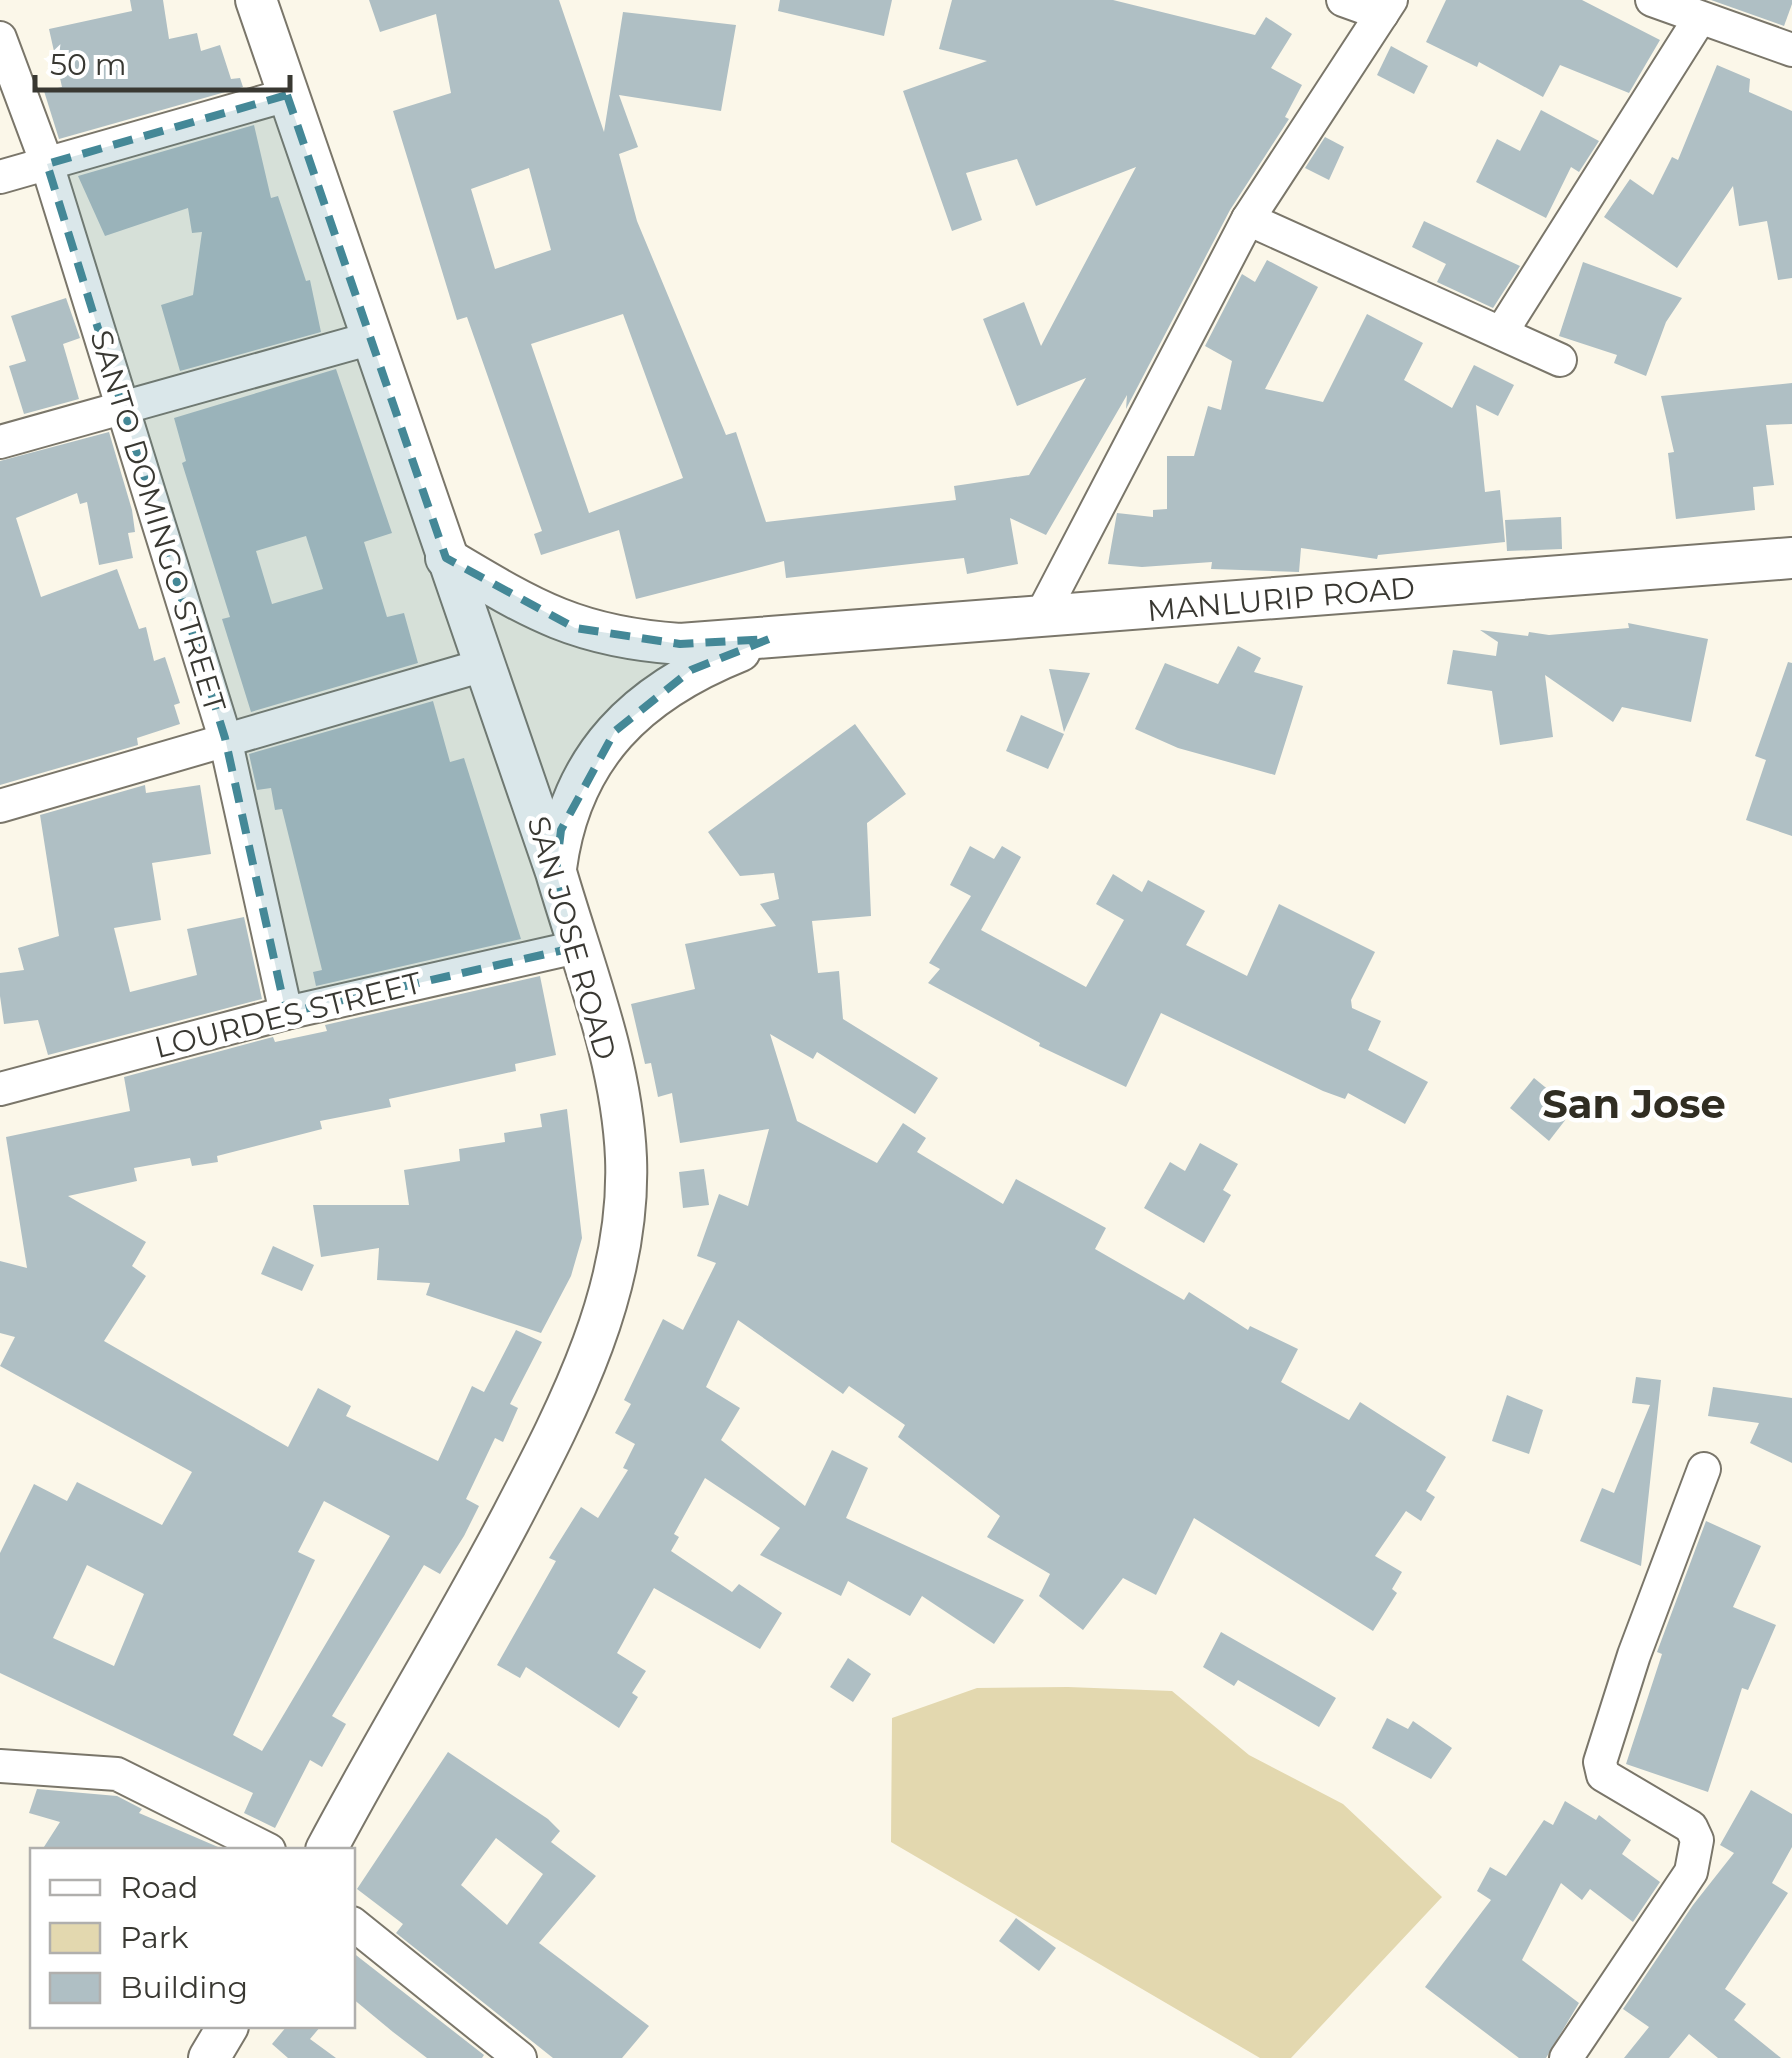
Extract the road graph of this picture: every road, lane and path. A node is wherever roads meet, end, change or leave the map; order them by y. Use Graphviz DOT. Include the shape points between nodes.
graph roads {
  1 [pos="256,0"];
  2 [pos="1343,0"];
  3 [pos="1652,0"];
  4 [pos="1386,7"];
  5 [pos="1700,18"];
  6 [pos="0,38"];
  7 [pos="1792,50"];
  8 [pos="287,95"];
  9 [pos="47,164"];
  10 [pos="0,177"];
  11 [pos="1248,219"];
  12 [pos="1501,333"];
  13 [pos="372,338"];
  14 [pos="1560,360"];
  15 [pos="123,408"];
  16 [pos="0,442"];
  17 [pos="446,558"];
  18 [pos="1792,558"];
  19 [pos="1040,618"];
  20 [pos="769,639"];
  21 [pos="484,665"];
  22 [pos="226,738"];
  23 [pos="0,806"];
  24 [pos="556,872"];
  25 [pos="578,947"];
  26 [pos="286,1013"];
  27 [pos="0,1089"];
  28 [pos="1704,1469"];
  29 [pos="0,1766"];
  30 [pos="265,1848"];
  31 [pos="327,1848"];
  32 [pos="355,1924"];
  33 [pos="227,2028"];
  34 [pos="209,2058"];
  35 [pos="520,2058"];
  36 [pos="1566,2058"];
  1 -- 8 [label="main road, SAN JOSE ROAD"];
  2 -- 4 [label="street"];
  3 -- 5 [label="street"];
  4 -- 11 [label="street"];
  5 -- 7 [label="street"];
  5 -- 12 [label="street"];
  6 -- 9 [label="street, SANTO DOMINGO STREET"];
  8 -- 9 [label="street"];
  8 -- 13 [label="main road, SAN JOSE ROAD"];
  9 -- 10 [label="street"];
  9 -- 15 [label="street, SANTO DOMINGO STREET"];
  11 -- 12 [label="street"];
  11 -- 19 [label="street"];
  12 -- 14 [label="street"];
  13 -- 15 [label="street"];
  13 -- 17 [label="main road, SAN JOSE ROAD"];
  15 -- 16 [label="street"];
  15 -- 22 [label="street, SANTO DOMINGO STREET"];
  17 -- 20 [label="main road, MANLURIP ROAD" via="575,628 680,644"];
  17 -- 21 [label="main road, SAN JOSE ROAD"];
  18 -- 19 [label="main road, MANLURIP ROAD"];
  19 -- 20 [label="main road, MANLURIP ROAD"];
  20 -- 24 [label="main road, MANLURIP ROAD" via="692,670 615,731 575,792"];
  21 -- 22 [label="street"];
  21 -- 24 [label="main road, SAN JOSE ROAD"];
  22 -- 23 [label="street"];
  22 -- 26 [label="street, SANTO DOMINGO STREET"];
  24 -- 25 [label="main road, SAN JOSE ROAD"];
  25 -- 26 [label="street, LOURDES STREET"];
  25 -- 31 [label="main road, SAN JOSE ROAD" via="600,1017 626,1154 610,1300 558,1429"];
  26 -- 27 [label="street, LOURDES STREET"];
  28 -- 36 [label="street" via="1600,1762 1604,1775 1692,1827 1697,1840 1690,1872"];
  29 -- 30 [label="street" via="117,1774"];
  32 -- 35 [label="street"];
  33 -- 34 [label="main road"];
}
